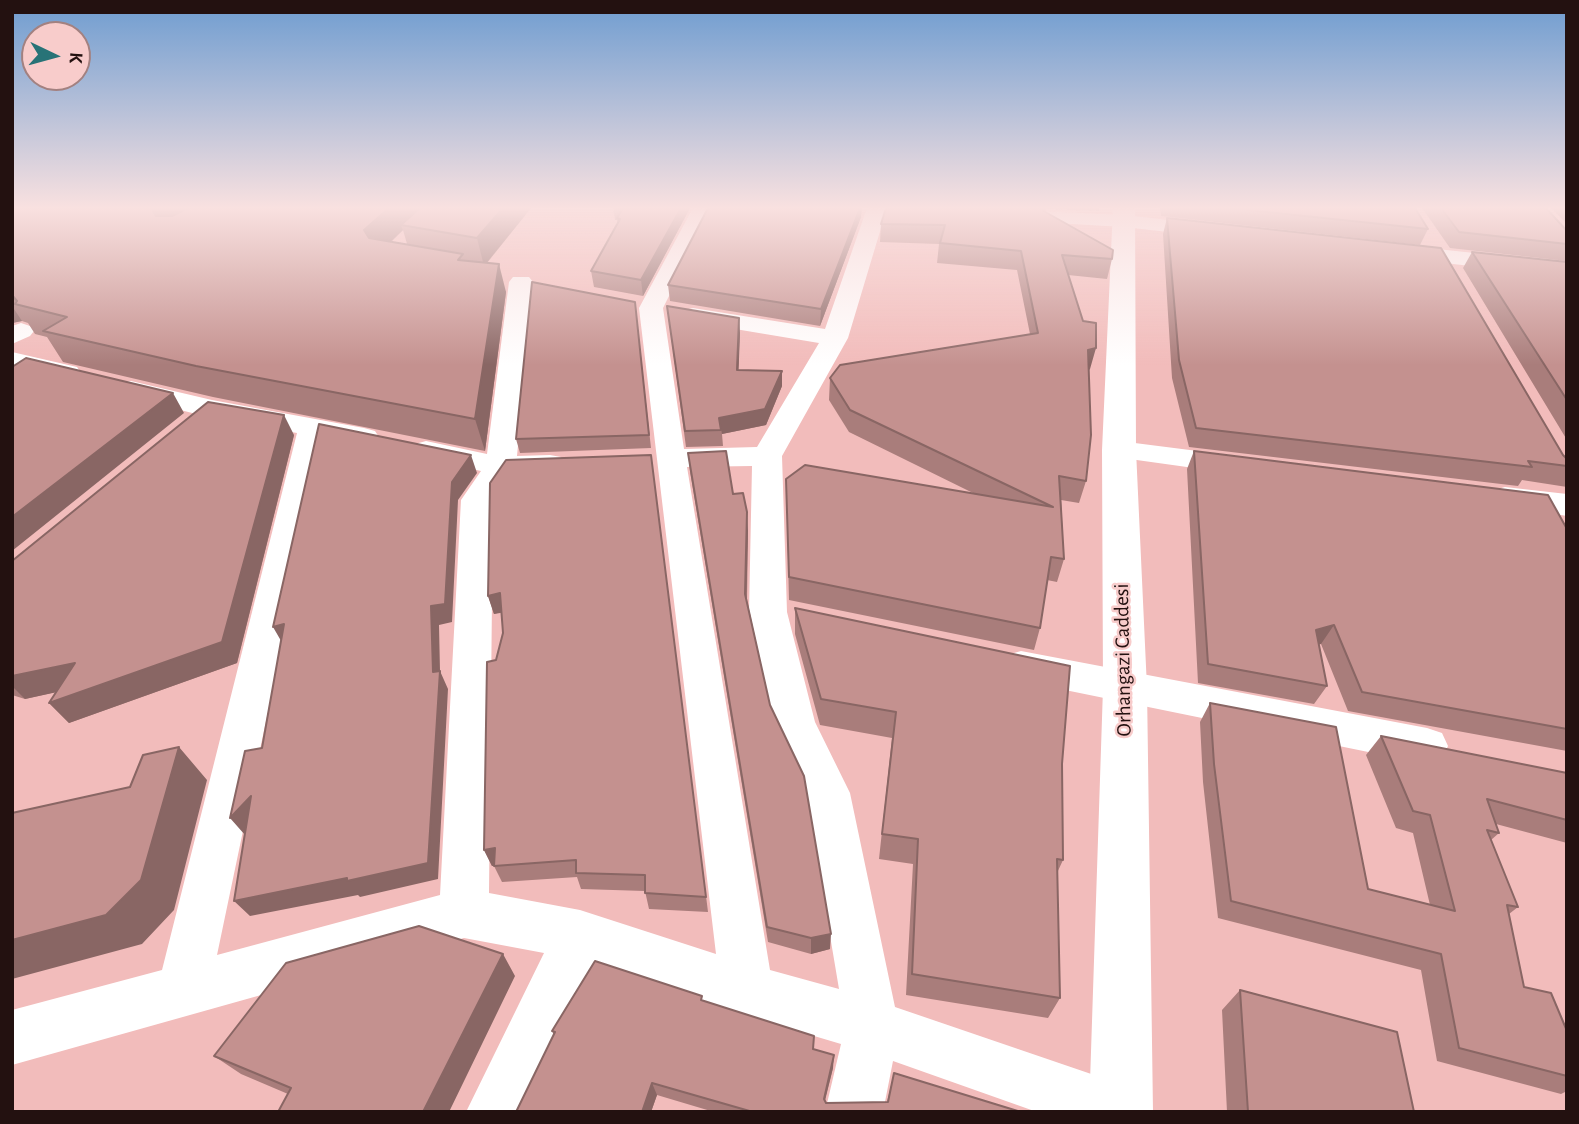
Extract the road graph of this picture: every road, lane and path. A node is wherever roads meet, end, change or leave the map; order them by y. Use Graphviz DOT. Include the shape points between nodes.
graph roads {
  1 [pos="668,260"];
  2 [pos="866,260"];
  3 [pos="1123,260"];
  4 [pos="1443,260"];
  5 [pos="1512,260"];
  6 [pos="1567,270"];
  7 [pos="494,277"];
  8 [pos="1455,281"];
  9 [pos="638,306"];
  10 [pos="835,338"];
  11 [pos="12,360"];
  12 [pos="212,409"];
  13 [pos="313,427"];
  14 [pos="181,435"];
  15 [pos="1119,450"];
  16 [pos="767,456"];
  17 [pos="657,459"];
  18 [pos="579,462"];
  19 [pos="501,466"];
  20 [pos="1268,468"];
  21 [pos="1472,494"];
  22 [pos="1567,505"];
  23 [pos="768,611"];
  24 [pos="808,620"];
  25 [pos="980,657"];
  26 [pos="1125,688"];
  27 [pos="1460,752"];
  28 [pos="464,913"];
  29 [pos="580,935"];
  30 [pos="747,990"];
  31 [pos="183,991"];
  32 [pos="872,1026"];
  33 [pos="12,1038"];
  34 [pos="495,1112"];
  35 [pos="854,1112"];
  36 [pos="1121,1112"];
  1 -- 9 [label="street"];
  2 -- 10 [label="street"];
  3 -- 15 [label="street, Orhangazi Caddesi"];
  4 -- 8 [label="street"];
  5 -- 6 [label="street"];
  7 -- 19 [label="street" via="534,284"];
  9 -- 10 [label="street"];
  9 -- 17 [label="street"];
  10 -- 16 [label="street"];
  11 -- 12 [label="street"];
  12 -- 13 [label="street"];
  12 -- 14 [label="street"];
  13 -- 19 [label="street"];
  13 -- 31 [label="street"];
  15 -- 20 [label="street"];
  15 -- 26 [label="street, Orhangazi Caddesi"];
  16 -- 17 [label="street"];
  16 -- 23 [label="street"];
  17 -- 30 [label="street"];
  18 -- 19 [label="street"];
  19 -- 28 [label="street" via="477,500"];
  21 -- 22 [label="street"];
  23 -- 24 [label="street"];
  23 -- 32 [label="street" via="794,723 828,793"];
  25 -- 26 [label="street"];
  26 -- 27 [label="street"];
  26 -- 36 [label="street, Orhangazi Caddesi"];
  28 -- 29 [label="street"];
  28 -- 31 [label="street"];
  29 -- 30 [label="street"];
  29 -- 34 [label="street"];
  30 -- 32 [label="street"];
  31 -- 33 [label="street"];
  32 -- 35 [label="street"];
  32 -- 36 [label="street"];
}
